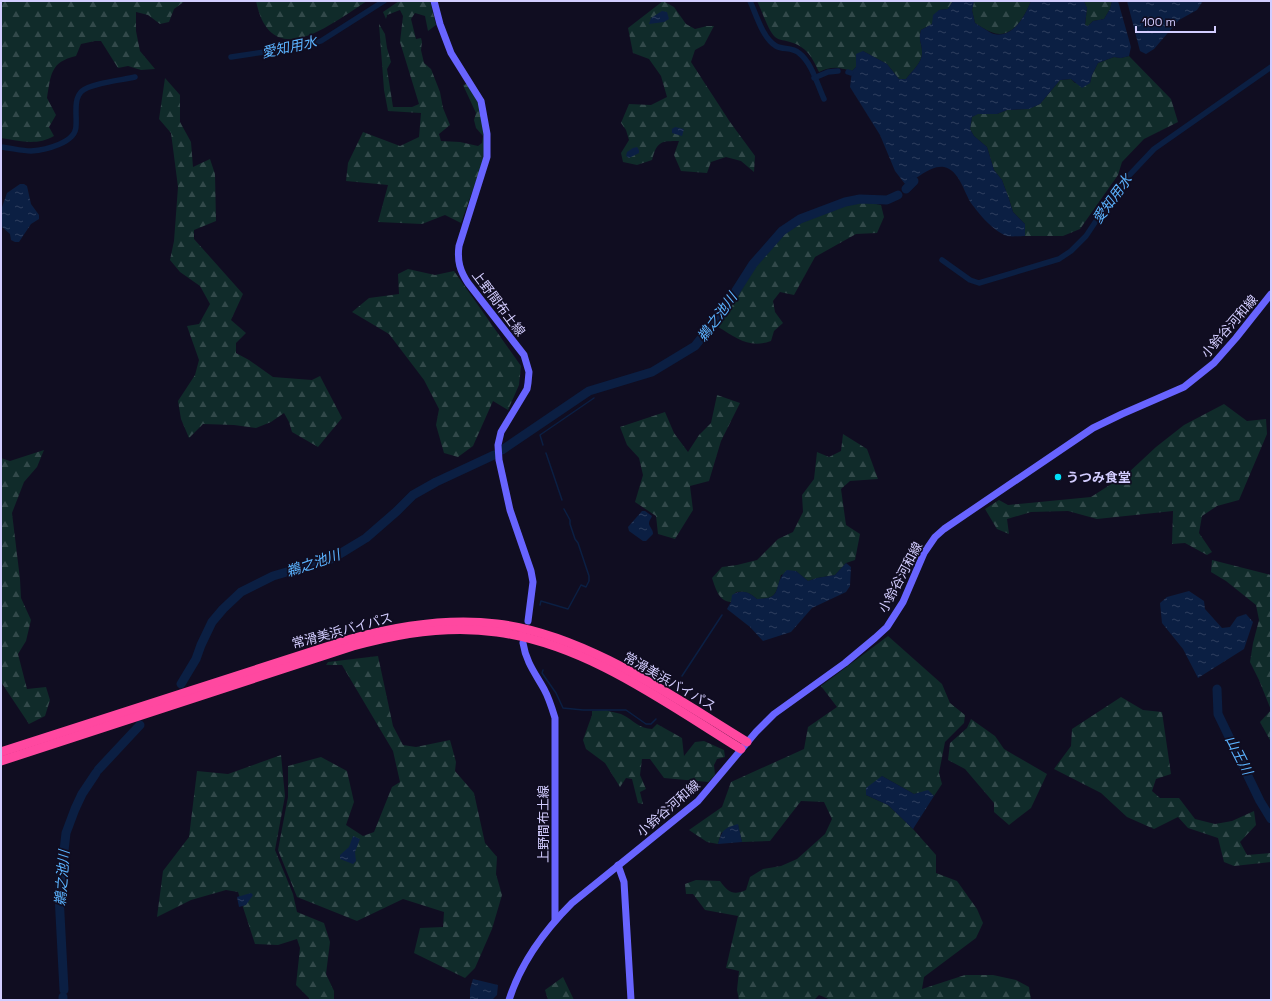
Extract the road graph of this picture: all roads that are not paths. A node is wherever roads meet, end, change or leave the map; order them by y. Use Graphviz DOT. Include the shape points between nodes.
graph roads {
  1 [pos="434,1"];
  2 [pos="1271,294"];
  3 [pos="528,621"];
  4 [pos="523,643"];
  5 [pos="744,745"];
  6 [pos="1,752"];
  7 [pos="1,761"];
  8 [pos="618,865"];
  9 [pos="554,920"];
  10 [pos="510,1000"];
  11 [pos="631,1000"];
  1 -- 3 [label="main road, 上野間布土線" via="451,53 481,101 488,134 487,157 459,246 460,271 524,355 528,372 527,389 501,432 498,444 510,510 533,582"];
  2 -- 5 [label="main road, 小鈴谷河和線" via="1214,363 1188,383 1093,428 944,529 924,553 903,602 887,627 845,662 774,714"];
  4 -- 9 [label="main road, 上野間布土線" via="529,665 552,705 555,718"];
  5 -- 6 [label="highway, 常滑美浜バイパス" via="626,669 577,646 505,625 460,623 383,630"];
  5 -- 7 [label="highway, 常滑美浜バイパス" via="588,658 533,639 461,629 382,638 353,646"];
  5 -- 8 [label="main road, 小鈴谷河和線" via="698,802"];
  8 -- 9 [label="main road, 小鈴谷河和線"];
  8 -- 11 [label="main road" via="624,882"];
  9 -- 10 [label="main road" via="538,941 521,971"];
}
